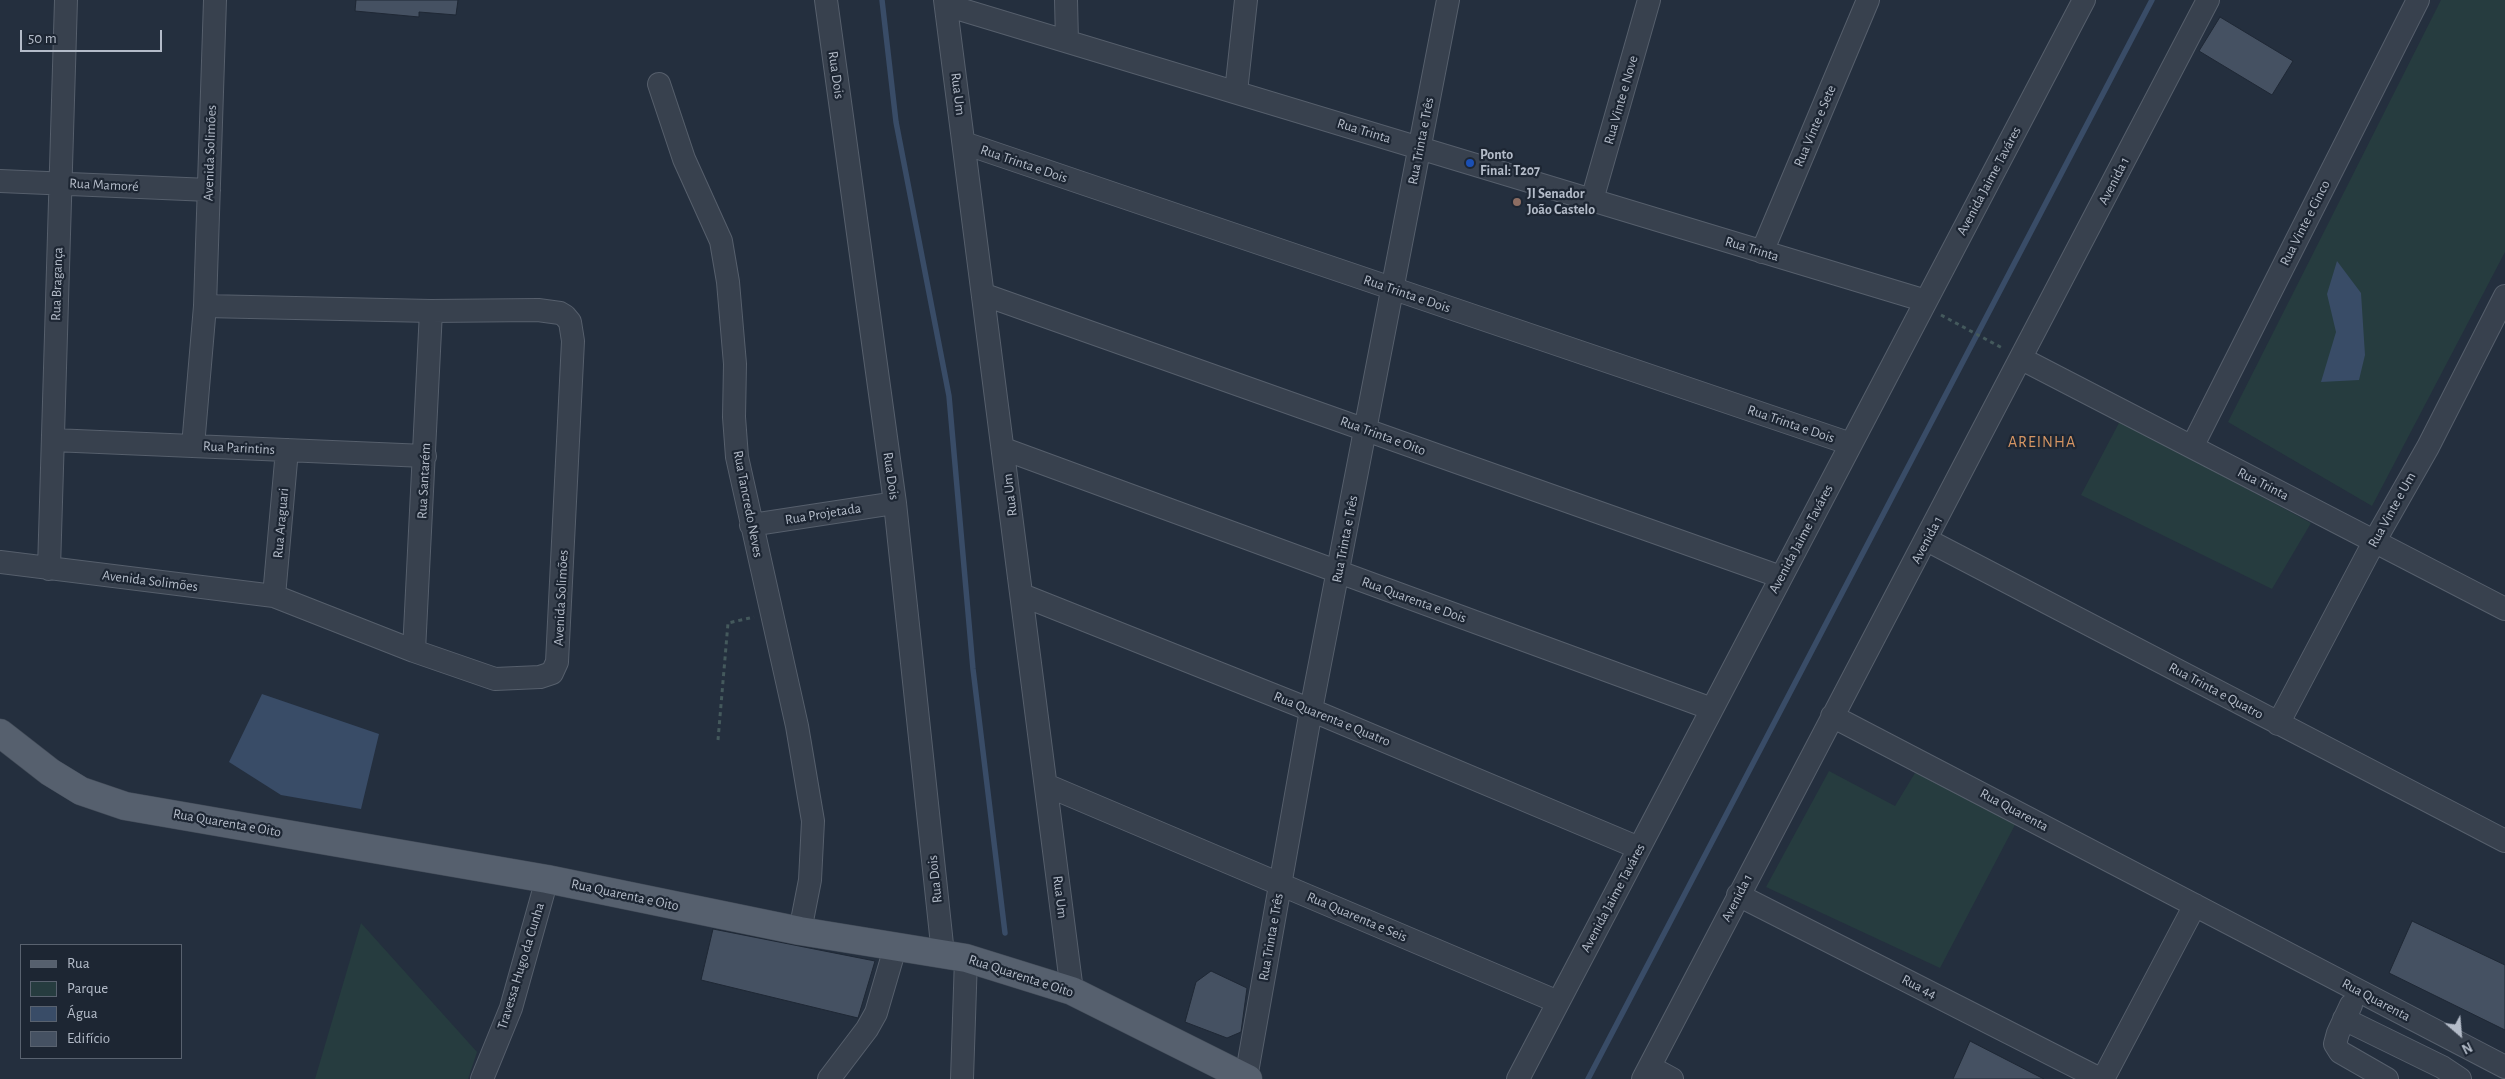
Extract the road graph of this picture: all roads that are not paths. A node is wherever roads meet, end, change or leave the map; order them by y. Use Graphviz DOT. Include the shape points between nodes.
graph roads {
  1 [pos="66,0"];
  2 [pos="215,0"];
  3 [pos="826,0"];
  4 [pos="1066,0"];
  5 [pos="1246,0"];
  6 [pos="1448,0"];
  7 [pos="1649,0"];
  8 [pos="1868,0"];
  9 [pos="2084,0"];
  10 [pos="2208,0"];
  11 [pos="2418,0"];
  12 [pos="946,2"];
  13 [pos="1067,41"];
  14 [pos="659,84"];
  15 [pos="1236,92"];
  16 [pos="964,143"];
  17 [pos="1420,148"];
  18 [pos="0,181"];
  19 [pos="60,183"];
  20 [pos="209,190"];
  21 [pos="1592,200"];
  22 [pos="1762,252"];
  23 [pos="1392,289"];
  24 [pos="985,295"];
  25 [pos="2505,296"];
  26 [pos="1926,302"];
  27 [pos="205,306"];
  28 [pos="431,311"];
  29 [pos="2022,359"];
  30 [pos="1366,430"];
  31 [pos="52,440"];
  32 [pos="1851,444"];
  33 [pos="193,446"];
  34 [pos="2192,447"];
  35 [pos="287,450"];
  36 [pos="1004,450"];
  37 [pos="425,456"];
  38 [pos="895,503"];
  39 [pos="751,525"];
  40 [pos="1927,540"];
  41 [pos="2374,542"];
  42 [pos="0,562"];
  43 [pos="49,569"];
  44 [pos="1338,572"];
  45 [pos="1781,577"];
  46 [pos="1022,595"];
  47 [pos="274,596"];
  48 [pos="2505,609"];
  49 [pos="414,651"];
  50 [pos="1712,709"];
  51 [pos="1311,710"];
  52 [pos="1832,716"];
  53 [pos="2278,724"];
  54 [pos="0,733"];
  55 [pos="1046,785"];
  56 [pos="2505,841"];
  57 [pos="1639,848"];
  58 [pos="547,880"];
  59 [pos="1280,884"];
  60 [pos="1738,895"];
  61 [pos="2195,905"];
  62 [pos="800,931"];
  63 [pos="895,948"];
  64 [pos="955,956"];
  65 [pos="1072,991"];
  66 [pos="2359,991"];
  67 [pos="1558,1002"];
  68 [pos="2344,1019"];
  69 [pos="2505,1068"];
  70 [pos="1646,1073"];
  71 [pos="482,1079"];
  72 [pos="829,1079"];
  73 [pos="962,1079"];
  74 [pos="1247,1079"];
  75 [pos="1518,1079"];
  76 [pos="1672,1079"];
  77 [pos="2101,1079"];
  78 [pos="2387,1079"];
  79 [pos="2460,1079"];
  1 -- 19 [label="street, Rua Bragança"];
  2 -- 20 [label="street, Avenida Solimões"];
  3 -- 38 [label="street, Rua Dois"];
  4 -- 13 [label="street"];
  5 -- 15 [label="street"];
  6 -- 17 [label="street, Rua Trinta e Três"];
  7 -- 21 [label="street, Rua Vinte e Nove"];
  8 -- 22 [label="street, Rua Vinte e Sete"];
  9 -- 26 [label="street, Avenida Jaime Taváres"];
  10 -- 29 [label="street, Avenida 1"];
  11 -- 34 [label="street, Rua Vinte e Cinco"];
  12 -- 13 [label="street, Rua Trinta"];
  12 -- 16 [label="street, Rua Um"];
  13 -- 15 [label="street, Rua Trinta"];
  14 -- 39 [label="street, Rua Tancredo Neves" via="684,159 721,241 735,364 737,457"];
  15 -- 17 [label="street, Rua Trinta"];
  16 -- 23 [label="street, Rua Trinta e Dois"];
  16 -- 24 [label="street, Rua Um"];
  17 -- 21 [label="street, Rua Trinta"];
  17 -- 23 [label="street, Rua Trinta e Três"];
  18 -- 19 [label="street, Rua Mamoré"];
  19 -- 20 [label="street, Rua Mamoré"];
  19 -- 31 [label="street, Rua Bragança"];
  20 -- 27 [label="street, Avenida Solimões"];
  21 -- 22 [label="street, Rua Trinta"];
  22 -- 26 [label="street, Rua Trinta"];
  23 -- 30 [label="street, Rua Trinta e Três"];
  23 -- 32 [label="street, Rua Trinta e Dois"];
  24 -- 30 [label="street, Rua Trinta e Oito"];
  24 -- 36 [label="street, Rua Um"];
  25 -- 41 [label="street, Rua Vinte e Um" via="2428,447"];
  26 -- 32 [label="street, Avenida Jaime Taváres"];
  27 -- 28 [label="street, Avenida Solimões"];
  27 -- 33 [label="street, Avenida Solimões"];
  28 -- 37 [label="street, Rua Santarém"];
  28 -- 49 [label="street, Avenida Solimões" via="538,310 560,313 570,322 573,341 558,662 552,673 540,677 495,679"];
  29 -- 34 [label="street, Rua Trinta"];
  29 -- 40 [label="street, Avenida 1"];
  30 -- 44 [label="street, Rua Trinta e Três"];
  30 -- 45 [label="street, Rua Trinta e Oito"];
  31 -- 33 [label="street, Rua Parintins"];
  31 -- 43 [label="street, Rua Bragança"];
  32 -- 45 [label="street, Avenida Jaime Taváres"];
  33 -- 35 [label="street, Rua Parintins"];
  34 -- 41 [label="street, Rua Trinta"];
  35 -- 37 [label="street, Rua Parintins"];
  35 -- 47 [label="street, Rua Araguari"];
  36 -- 44 [label="street, Rua Quarenta e Dois"];
  36 -- 46 [label="street, Rua Um"];
  37 -- 49 [label="street, Rua Santarém"];
  38 -- 39 [label="street, Rua Projetada"];
  38 -- 64 [label="street, Rua Dois"];
  39 -- 62 [label="street, Rua Tancredo Neves" via="798,726 813,820 810,880"];
  40 -- 52 [label="street, Avenida 1"];
  40 -- 53 [label="street, Rua Trinta e Quatro"];
  41 -- 48 [label="street, Rua Trinta"];
  41 -- 53 [label="street, Rua Vinte e Um"];
  42 -- 43 [label="street, Avenida Solimões"];
  43 -- 47 [label="street, Avenida Solimões"];
  44 -- 50 [label="street, Rua Quarenta e Dois"];
  44 -- 51 [label="street, Rua Trinta e Três"];
  45 -- 50 [label="street, Avenida Jaime Taváres"];
  46 -- 51 [label="street, Rua Quarenta e Quatro"];
  46 -- 55 [label="street, Rua Um"];
  47 -- 49 [label="street, Avenida Solimões"];
  50 -- 57 [label="street, Avenida Jaime Taváres"];
  51 -- 57 [label="street, Rua Quarenta e Quatro"];
  51 -- 59 [label="street, Rua Trinta e Três"];
  52 -- 60 [label="street, Avenida 1"];
  52 -- 61 [label="street, Rua Quarenta"];
  53 -- 56 [label="street, Rua Trinta e Quatro"];
  54 -- 58 [label="main road, Rua Quarenta e Oito" via="50,772 81,791 125,806"];
  55 -- 59 [label="street, Rua Quarenta e Seis"];
  55 -- 65 [label="street, Rua Um"];
  57 -- 67 [label="street, Avenida Jaime Taváres"];
  58 -- 62 [label="main road, Rua Quarenta e Oito"];
  58 -- 71 [label="street, Travessa Hugo da Cunha" via="511,1008"];
  59 -- 67 [label="street, Rua Quarenta e Seis"];
  59 -- 74 [label="street, Rua Trinta e Três"];
  60 -- 70 [label="street, Avenida 1"];
  60 -- 77 [label="street, Rua 44"];
  61 -- 66 [label="street, Rua Quarenta"];
  61 -- 77 [label="street"];
  62 -- 63 [label="main road, Rua Quarenta e Oito"];
  63 -- 64 [label="main road, Rua Quarenta e Oito"];
  63 -- 72 [label="street" via="876,1013"];
  64 -- 65 [label="main road, Rua Quarenta e Oito"];
  64 -- 73 [label="street, Rua Dois"];
  65 -- 74 [label="main road, Rua Quarenta e Oito"];
  66 -- 68 [label="street"];
  66 -- 69 [label="street, Rua Quarenta"];
  67 -- 75 [label="street, Avenida Jaime Taváres"];
  68 -- 78 [label="street" via="2335,1044 2340,1052"];
  68 -- 79 [label="street"];
  70 -- 76 [label="street"];
}
